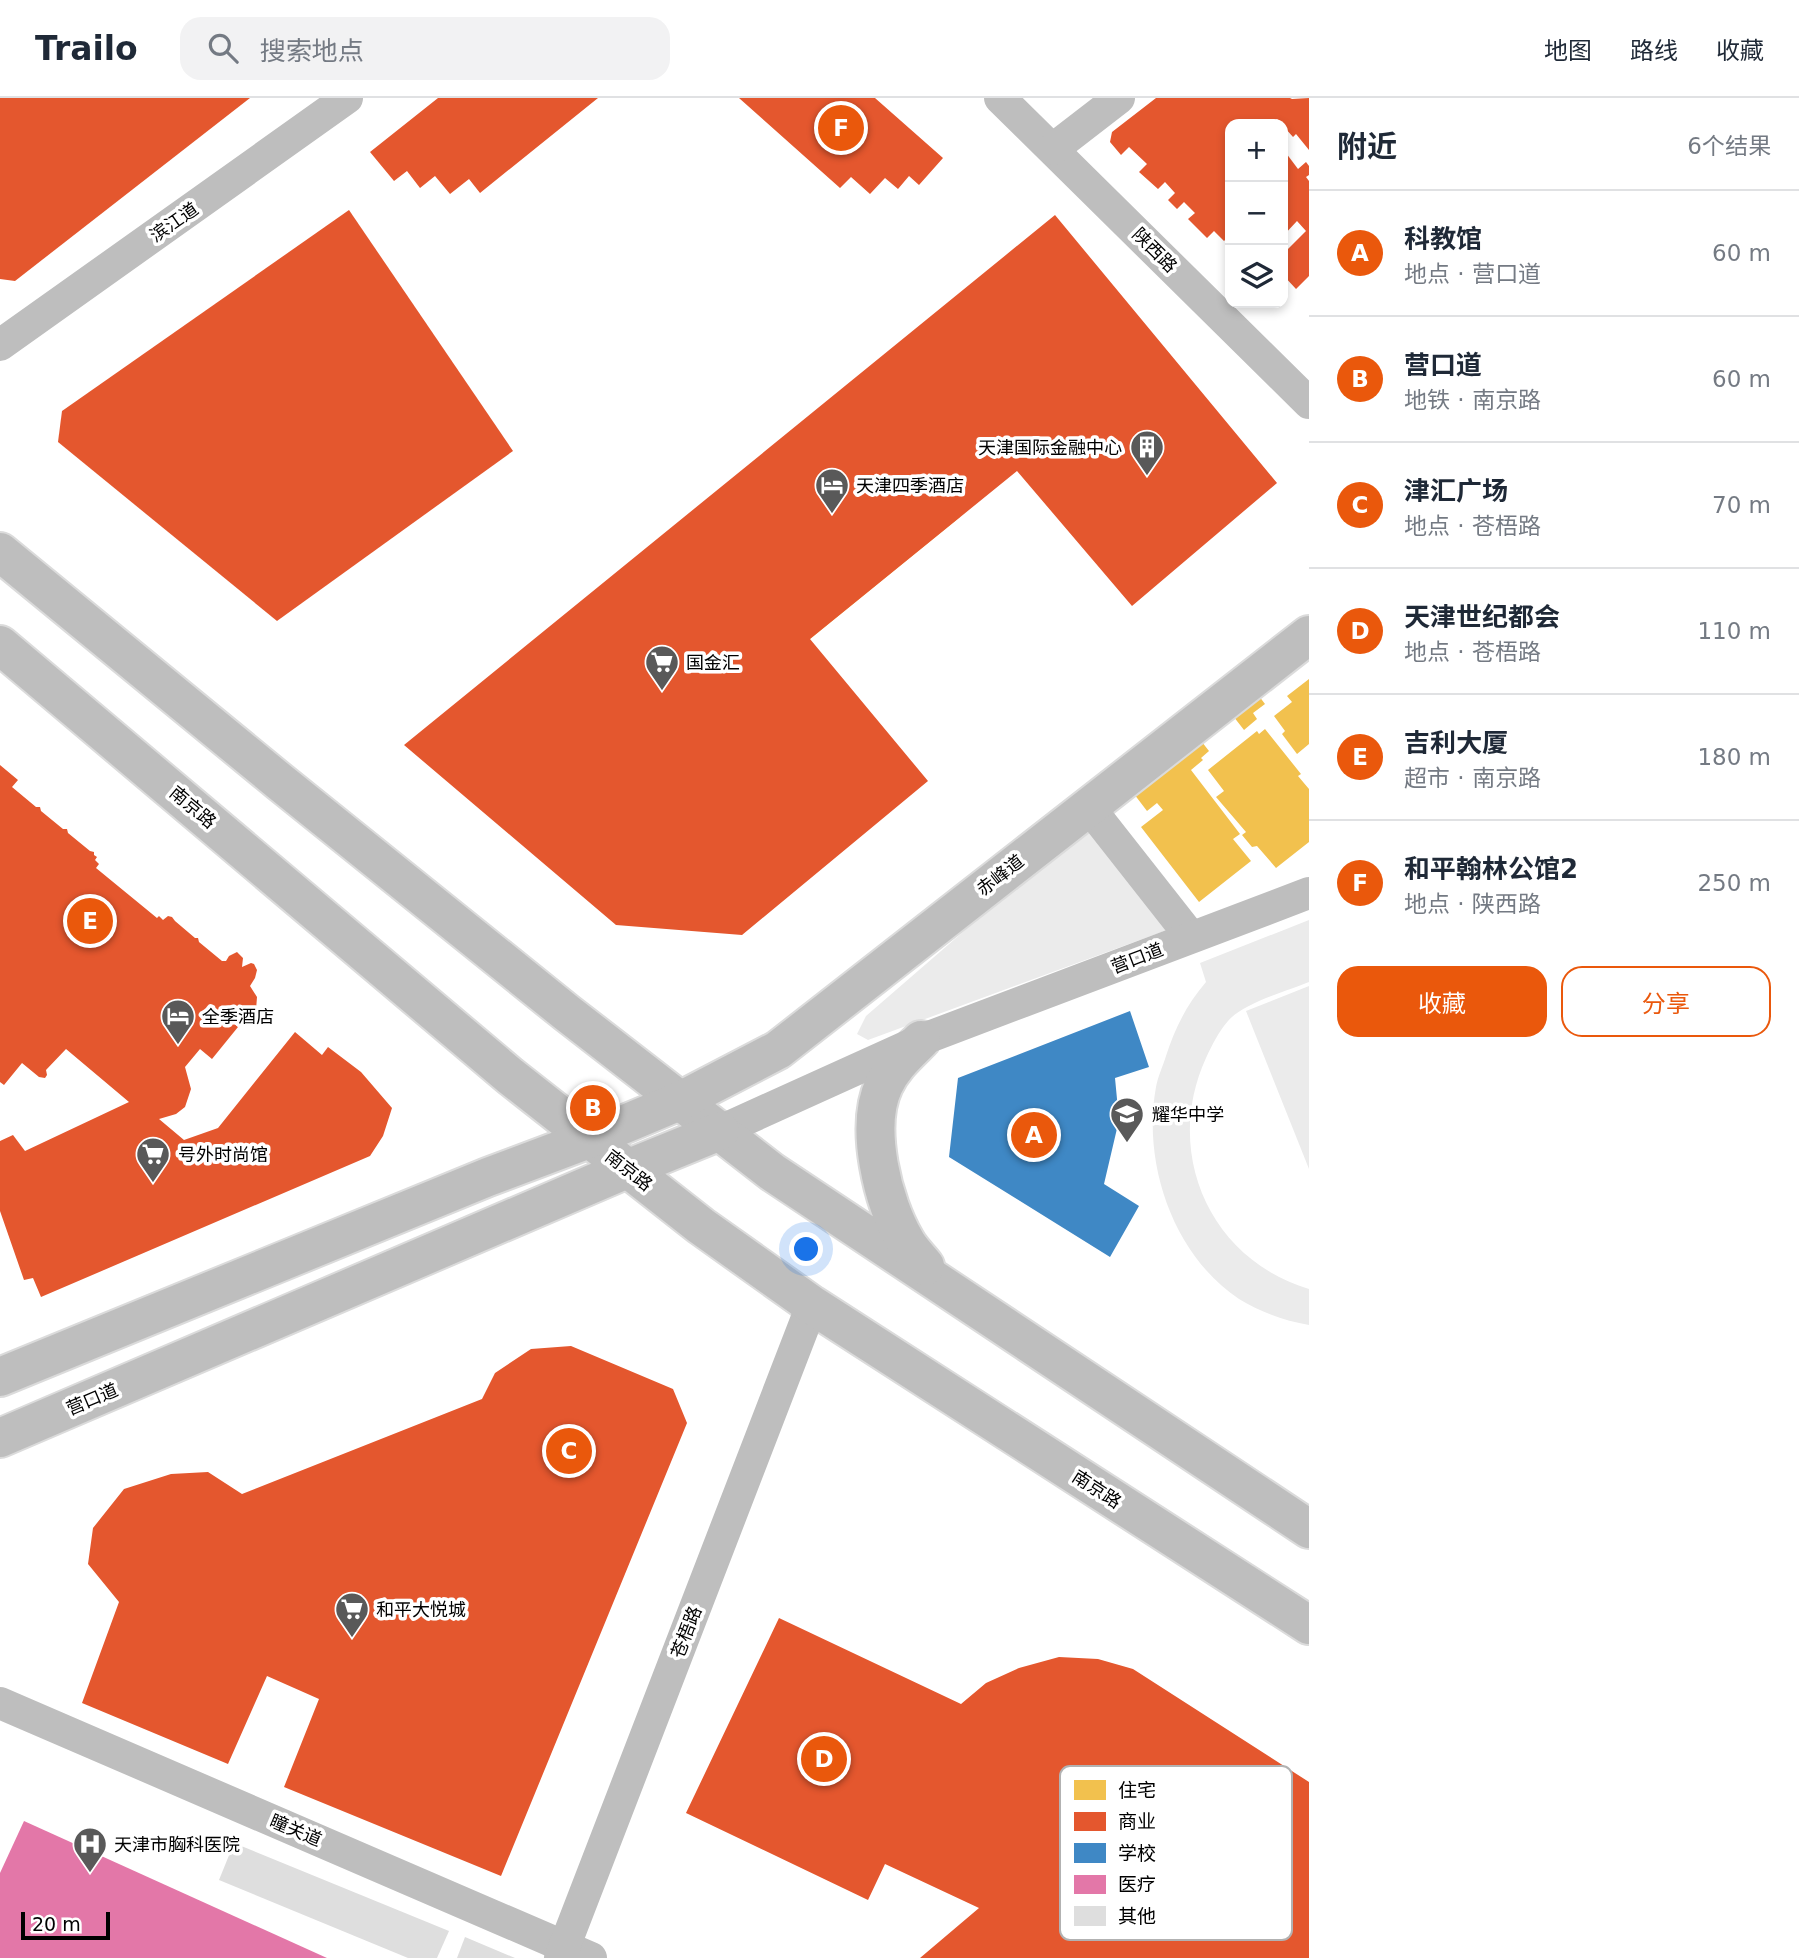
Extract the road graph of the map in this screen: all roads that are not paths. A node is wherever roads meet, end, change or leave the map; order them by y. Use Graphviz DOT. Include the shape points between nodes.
graph roads {
  1 [pos="347,98"];
  2 [pos="1000,98"];
  3 [pos="1119,98"];
  4 [pos="1053,149"];
  5 [pos="0,345"];
  6 [pos="1309,403"];
  7 [pos="0,552"];
  8 [pos="1309,635"];
  9 [pos="0,645"];
  10 [pos="1088,806"];
  11 [pos="1309,892"];
  12 [pos="1191,937"];
  13 [pos="921,1040"];
  14 [pos="681,1100"];
  15 [pos="720,1130"];
  16 [pos="604,1132"];
  17 [pos="627,1169"];
  18 [pos="942,1286"];
  19 [pos="812,1305"];
  20 [pos="0,1377"];
  21 [pos="0,1438"];
  22 [pos="1309,1529"];
  23 [pos="1309,1625"];
  24 [pos="0,1703"];
  25 [pos="572,1954"];
  1 -- 5 [label="street, 滨江道"];
  2 -- 4 [label="street, 陕西路"];
  3 -- 4 [label="street"];
  4 -- 6 [label="street, 陕西路"];
  7 -- 14 [label="main road" via="333,825"];
  8 -- 10 [label="main road, 赤峰道"];
  9 -- 16 [label="main road, 南京路" via="510,1076"];
  10 -- 12 [label="street"];
  10 -- 14 [label="main road, 赤峰道" via="778,1050"];
  11 -- 12 [label="street, 营口道"];
  12 -- 13 [label="street, 营口道"];
  13 -- 15 [label="street, 营口道"];
  13 -- 18 [label="main road" via="894,1067 882,1088 877,1155 896,1223"];
  14 -- 15 [label="main road"];
  14 -- 16 [label="main road"];
  15 -- 16 [label="main road" via="666,1135"];
  15 -- 17 [label="main road, 营口道"];
  15 -- 18 [label="main road" via="772,1172"];
  16 -- 17 [label="main road, 南京路"];
  16 -- 20 [label="main road"];
  17 -- 19 [label="main road, 南京路"];
  17 -- 21 [label="main road, 营口道"];
  18 -- 22 [label="main road"];
  19 -- 23 [label="main road, 南京路"];
  19 -- 25 [label="street, 苍梧路"];
  24 -- 25 [label="street, 瞳关道"];
}
